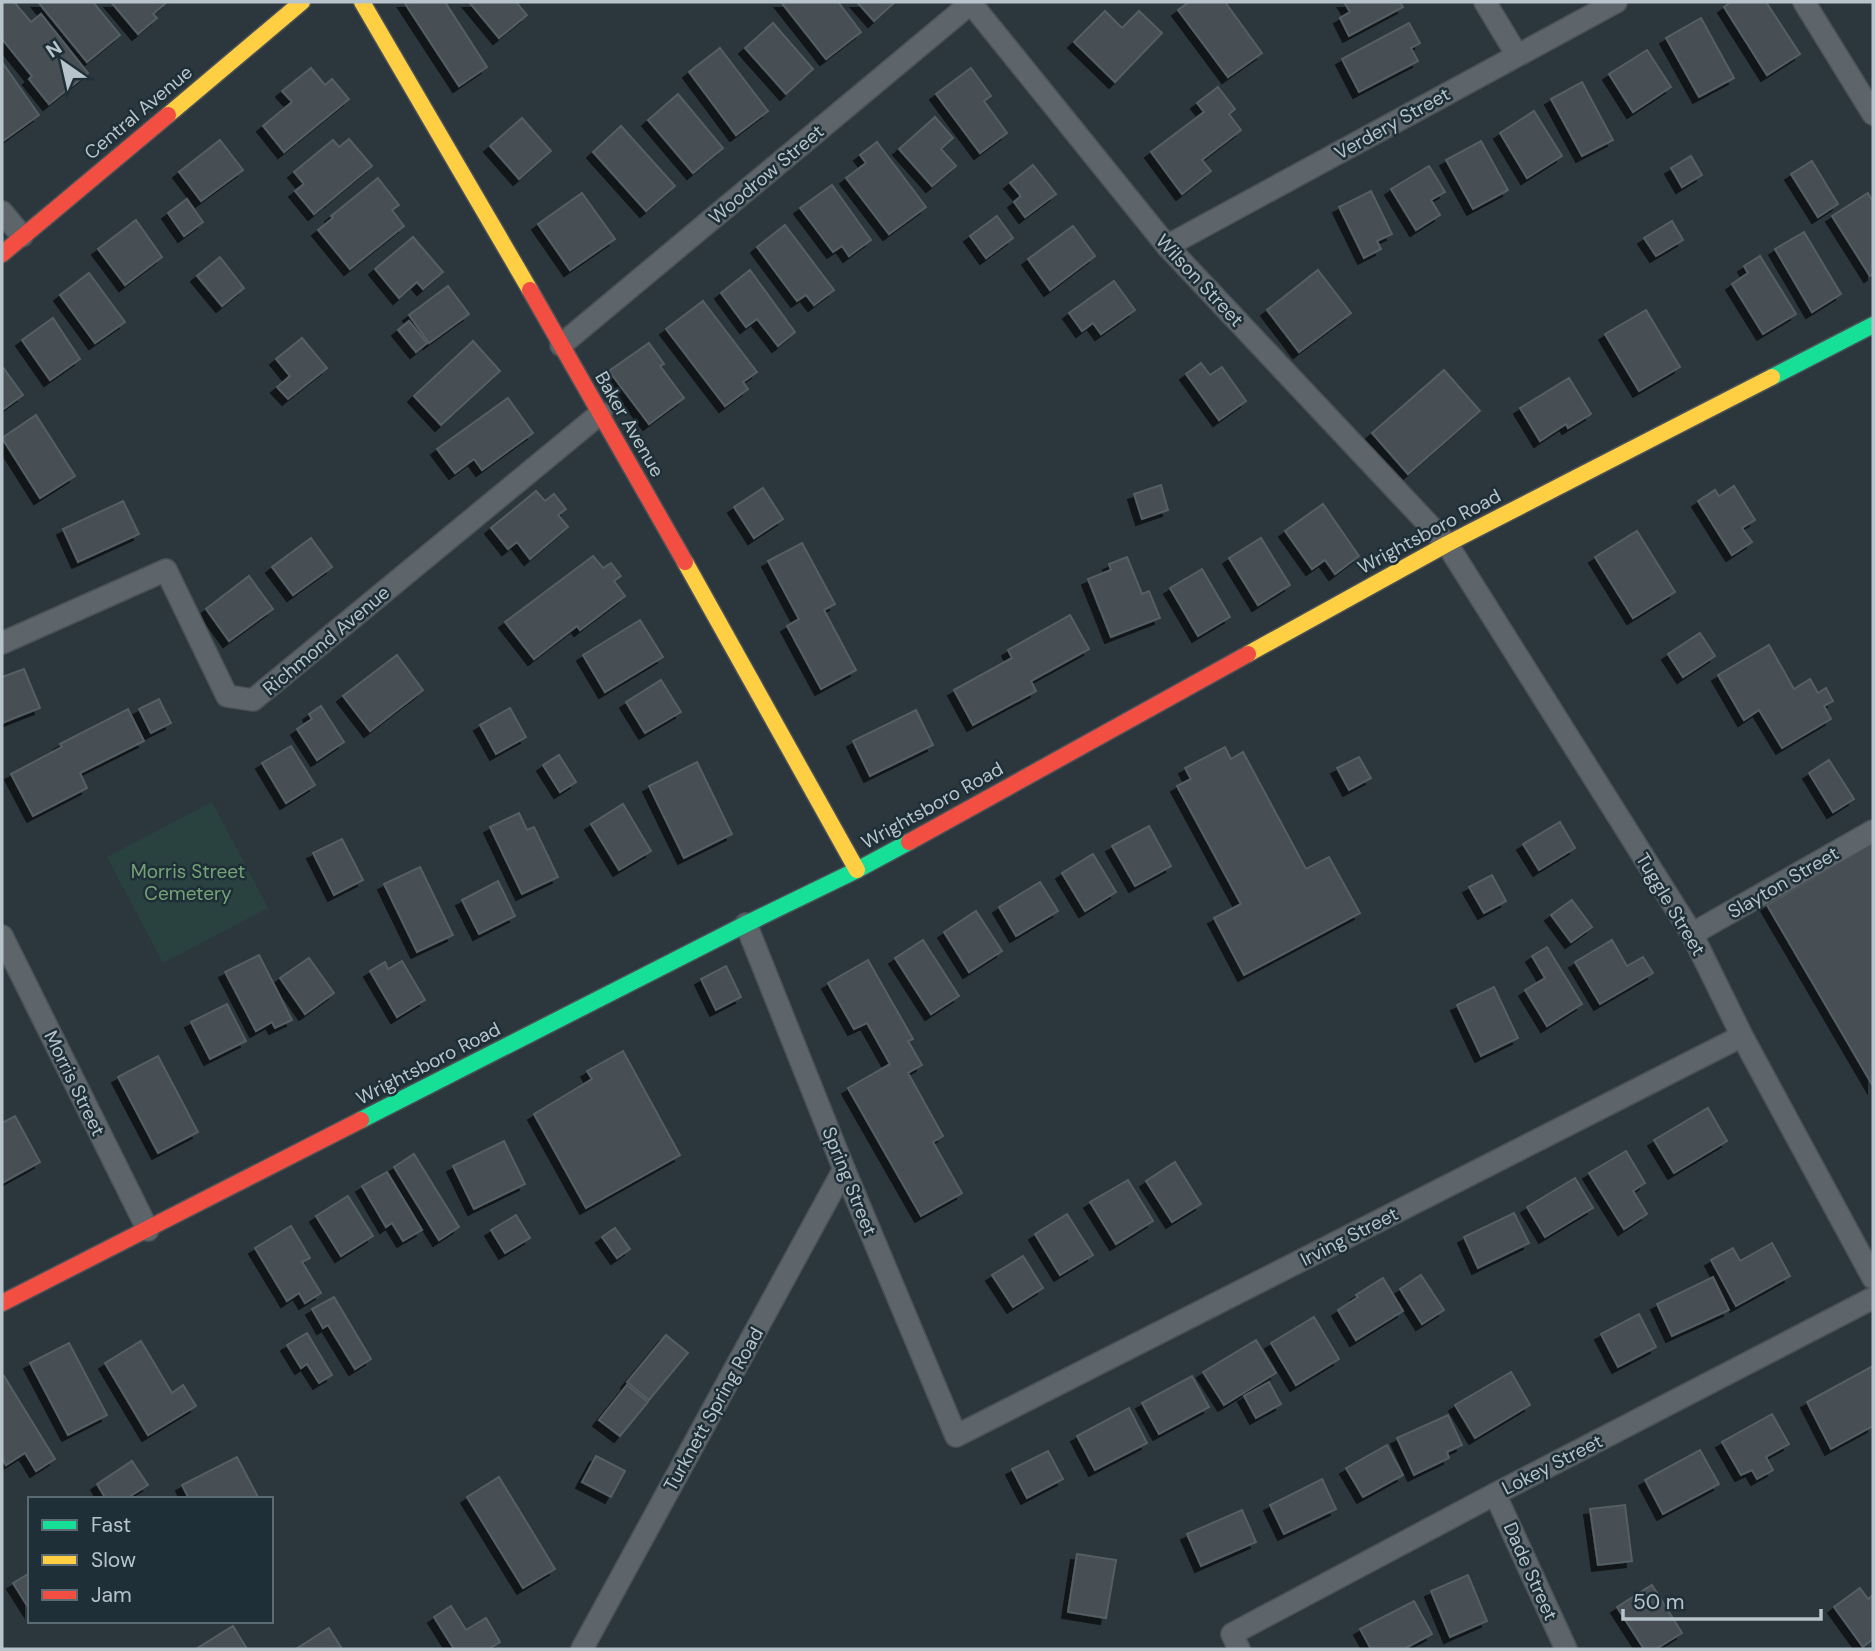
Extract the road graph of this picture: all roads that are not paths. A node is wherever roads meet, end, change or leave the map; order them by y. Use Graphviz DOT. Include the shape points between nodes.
graph roads {
  1 [pos="302,2"];
  2 [pos="362,2"];
  3 [pos="970,2"];
  4 [pos="1485,2"];
  5 [pos="1616,2"];
  6 [pos="1804,2"];
  7 [pos="1517,55"];
  8 [pos="1873,114"];
  9 [pos="2,212"];
  10 [pos="22,236"];
  11 [pos="1167,246"];
  12 [pos="2,254"];
  13 [pos="1873,325"];
  14 [pos="561,345"];
  15 [pos="601,413"];
  16 [pos="1447,544"];
  17 [pos="2,643"];
  18 [pos="1873,831"];
  19 [pos="857,870"];
  20 [pos="746,924"];
  21 [pos="1692,934"];
  22 [pos="2,936"];
  23 [pos="1742,1037"];
  24 [pos="844,1169"];
  25 [pos="148,1230"];
  26 [pos="1873,1278"];
  27 [pos="1873,1298"];
  28 [pos="2,1303"];
  29 [pos="957,1436"];
  30 [pos="1495,1494"];
  31 [pos="1235,1642"];
  32 [pos="582,1649"];
  33 [pos="1566,1649"];
  1 -- 10 [label="main road, Central Avenue"];
  2 -- 14 [label="main road, Baker Avenue"];
  3 -- 11 [label="street, Wilson Street"];
  3 -- 14 [label="street, Woodrow Street"];
  4 -- 7 [label="street"];
  5 -- 7 [label="street, Verdery Street"];
  6 -- 8 [label="street"];
  7 -- 11 [label="street, Verdery Street"];
  9 -- 10 [label="street"];
  10 -- 12 [label="main road, Central Avenue"];
  11 -- 16 [label="street, Wilson Street"];
  13 -- 16 [label="main road, Wrightsboro Road"];
  14 -- 15 [label="main road, Baker Avenue"];
  15 -- 17 [label="street, Richmond Avenue" via="253,700 228,696 166,570"];
  15 -- 19 [label="main road, Baker Avenue"];
  16 -- 19 [label="main road, Wrightsboro Road"];
  16 -- 21 [label="street, Tuggle Street"];
  18 -- 21 [label="street, Slayton Street"];
  19 -- 20 [label="main road, Wrightsboro Road"];
  20 -- 24 [label="street, Spring Street"];
  20 -- 25 [label="main road, Wrightsboro Road"];
  21 -- 23 [label="street, Tuggle Street"];
  22 -- 25 [label="street, Morris Street"];
  23 -- 26 [label="street, Tuggle Street"];
  23 -- 29 [label="street, Irving Street"];
  24 -- 29 [label="street, Spring Street"];
  24 -- 32 [label="street, Turknett Spring Road"];
  25 -- 28 [label="main road, Wrightsboro Road"];
  27 -- 30 [label="street, Lokey Street"];
  30 -- 31 [label="street, Lokey Street"];
  30 -- 33 [label="street, Dade Street"];
}
